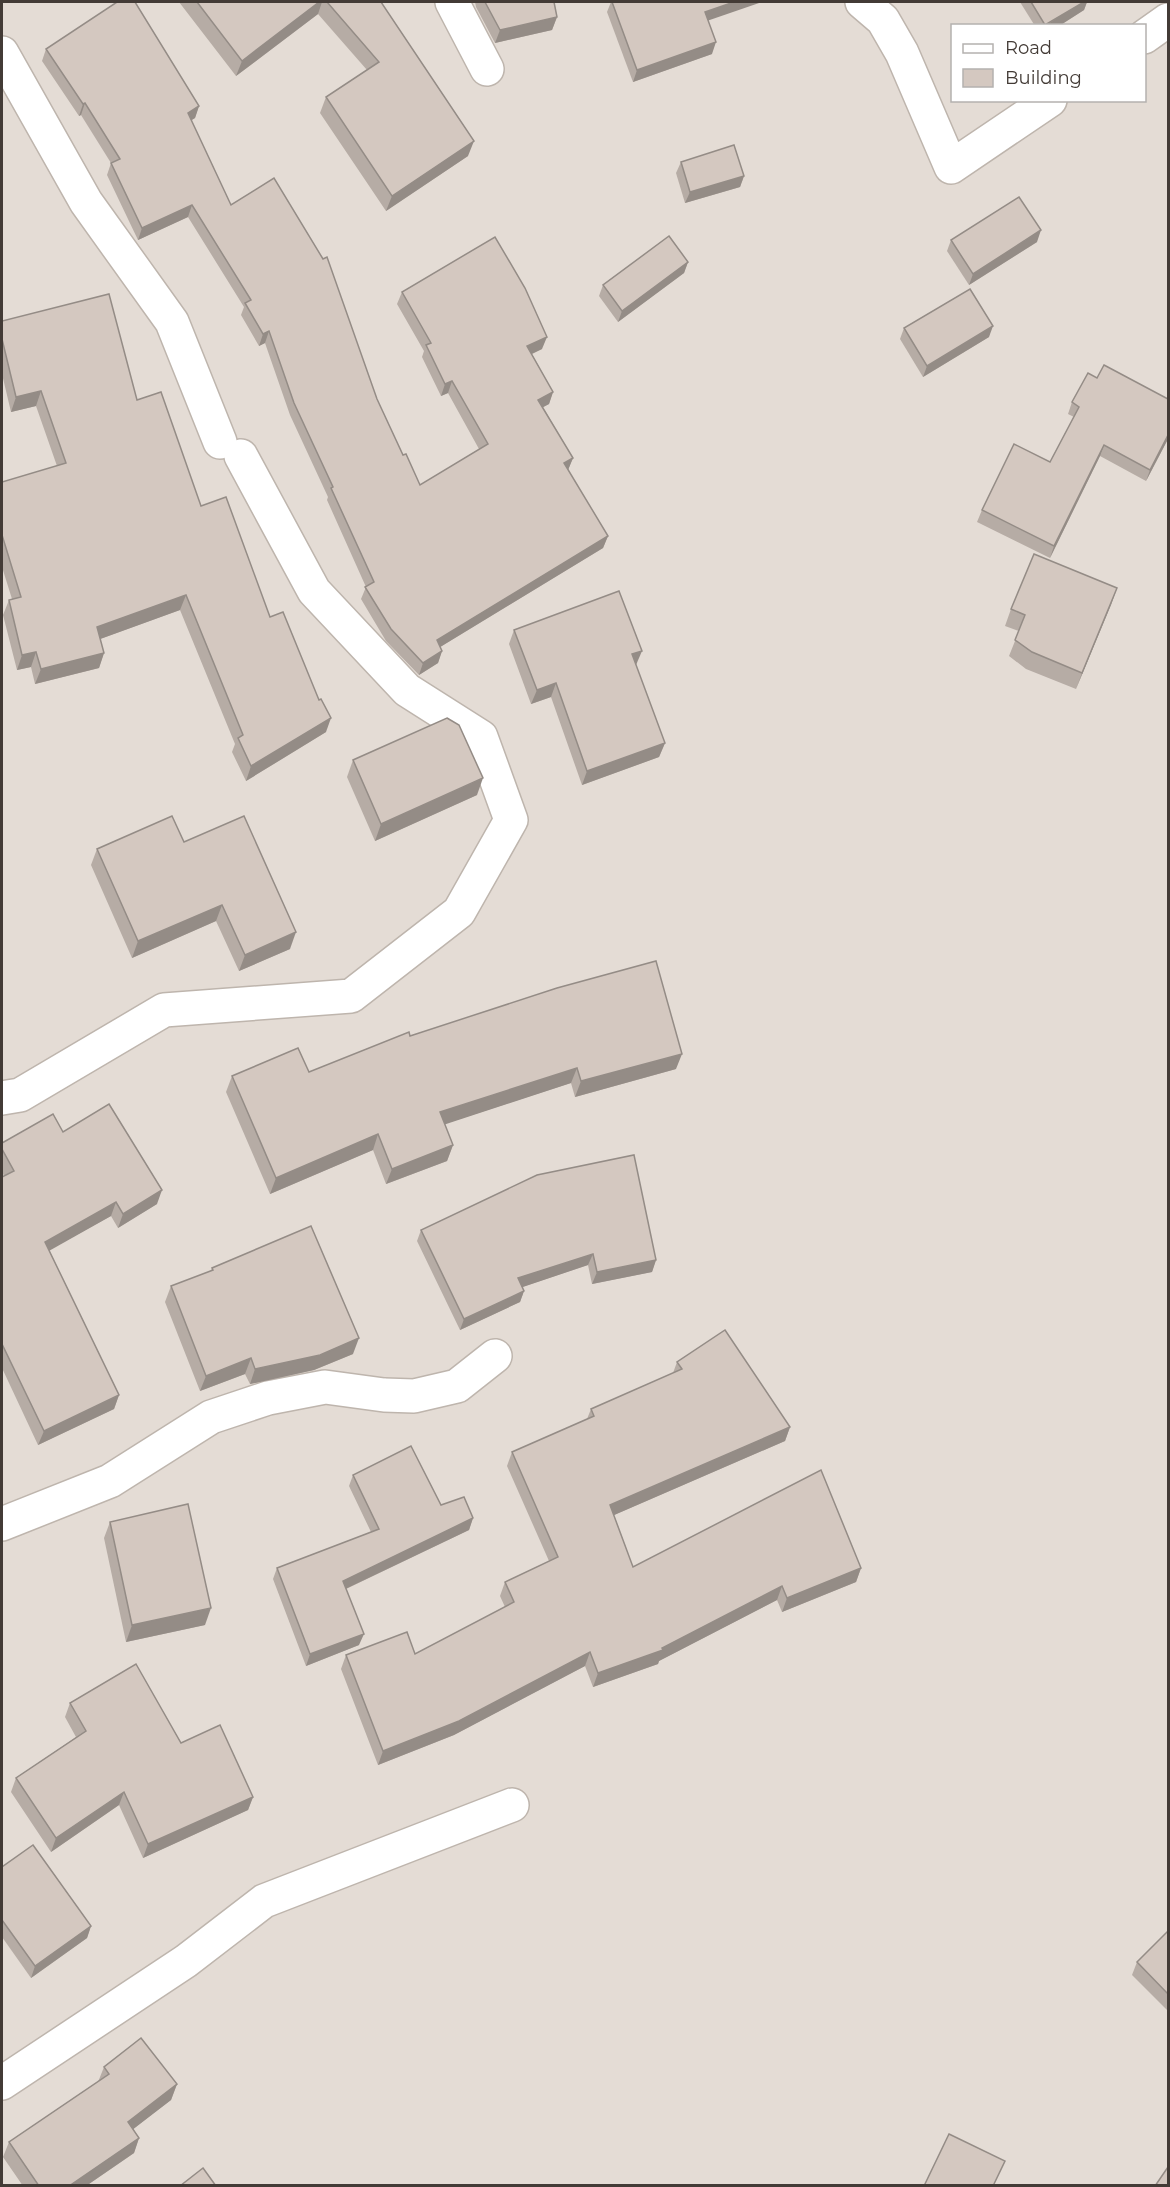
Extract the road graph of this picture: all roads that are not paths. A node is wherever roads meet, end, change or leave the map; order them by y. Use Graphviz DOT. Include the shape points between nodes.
graph roads {
  1 [pos="452,2"];
  2 [pos="862,2"];
  3 [pos="1168,20"];
  4 [pos="1146,36"];
  5 [pos="2,52"];
  6 [pos="487,69"];
  7 [pos="1047,102"];
  8 [pos="2,1098"];
  9 [pos="495,1356"];
  10 [pos="2,1524"];
  11 [pos="512,1805"];
  12 [pos="2,2083"];
  1 -- 6 [label="street"];
  2 -- 7 [label="street" via="882,20 902,53 951,167"];
  3 -- 4 [label="street"];
  5 -- 8 [label="street" via="86,202 172,322 231,449 314,591 407,690 481,737 511,820 459,912 351,996 164,1010 20,1095"];
  9 -- 10 [label="street" via="457,1386 414,1396 325,1387 268,1398 211,1417 110,1481"];
  11 -- 12 [label="street" via="264,1901 186,1960"];
}
